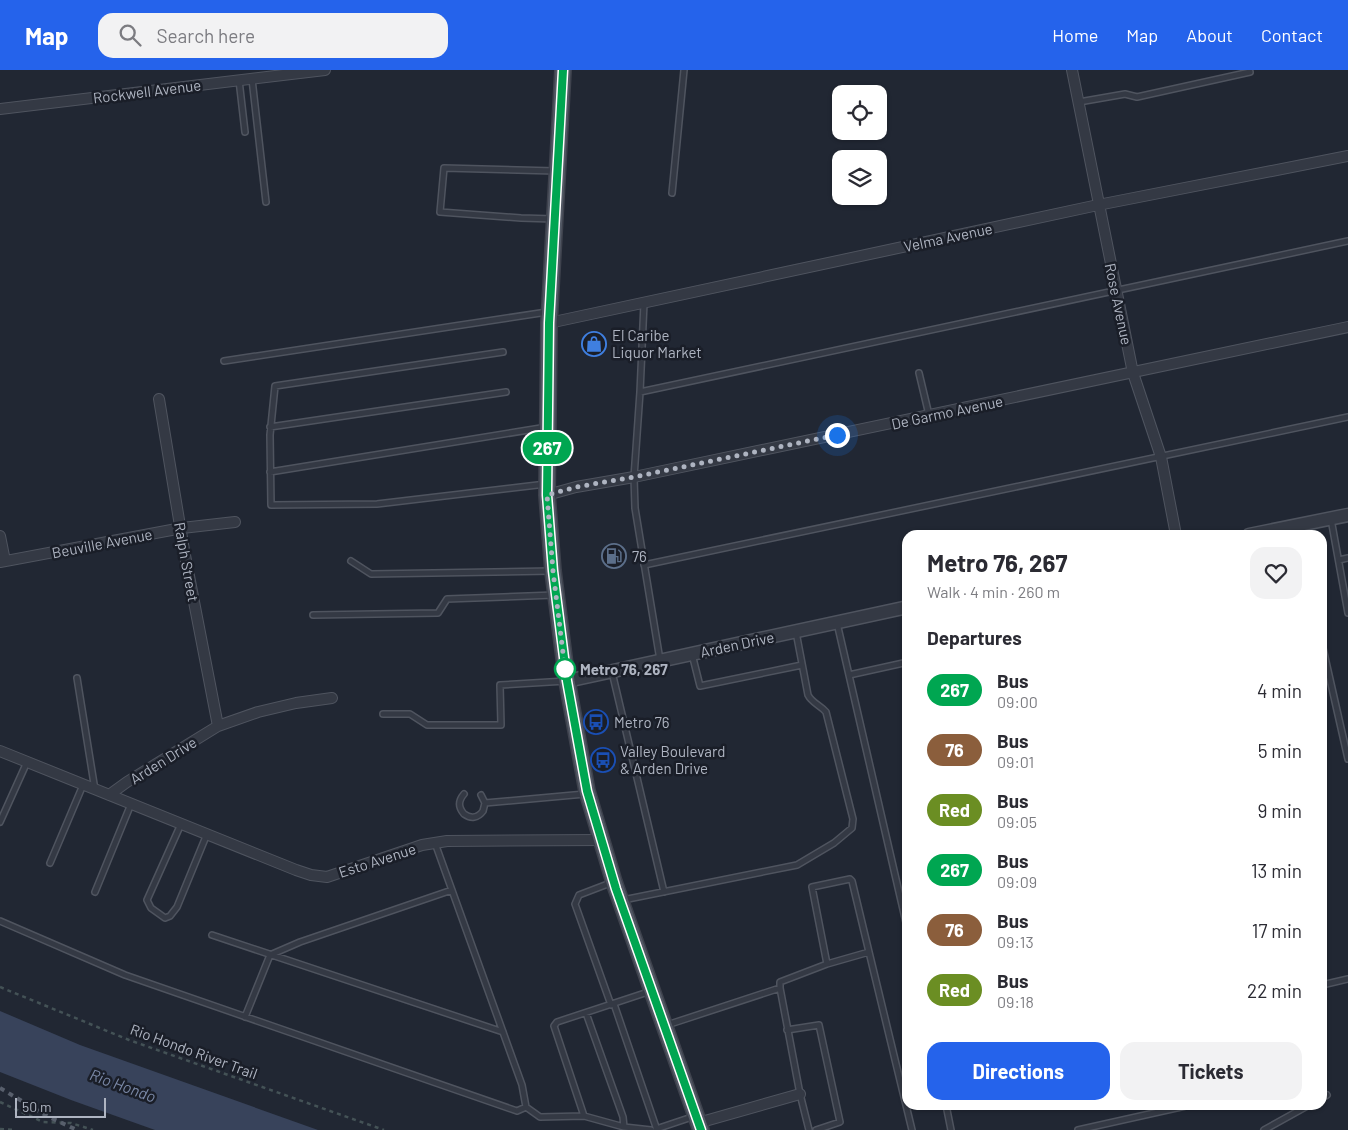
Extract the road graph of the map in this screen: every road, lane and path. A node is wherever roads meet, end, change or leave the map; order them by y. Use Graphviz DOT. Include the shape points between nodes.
graph roads {
  1 [pos="325,70"];
  2 [pos="563,70"];
  3 [pos="684,70"];
  4 [pos="1072,70"];
  5 [pos="1250,72"];
  6 [pos="252,79"];
  7 [pos="239,80"];
  8 [pos="1078,102"];
  9 [pos="0,109"];
  10 [pos="245,132"];
  11 [pos="1348,156"];
  12 [pos="558,171"];
  13 [pos="672,193"];
  14 [pos="266,202"];
  15 [pos="1098,205"];
  16 [pos="555,219"];
  17 [pos="1348,242"];
  18 [pos="1116,291"];
  19 [pos="644,302"];
  20 [pos="550,317"];
  21 [pos="1348,327"];
  22 [pos="503,352"];
  23 [pos="224,361"];
  24 [pos="919,373"];
  25 [pos="1133,373"];
  26 [pos="506,392"];
  27 [pos="640,392"];
  28 [pos="159,399"];
  29 [pos="930,416"];
  30 [pos="1348,418"];
  31 [pos="270,427"];
  32 [pos="548,427"];
  33 [pos="1161,457"];
  34 [pos="270,472"];
  35 [pos="634,477"];
  36 [pos="547,489"];
  37 [pos="1348,515"];
  38 [pos="1331,518"];
  39 [pos="235,522"];
  40 [pos="182,528"];
  41 [pos="1175,530"];
  42 [pos="1273,530"];
  43 [pos="0,536"];
  44 [pos="1348,558"];
  45 [pos="1339,560"];
  46 [pos="351,561"];
  47 [pos="2,562"];
  48 [pos="644,565"];
  49 [pos="553,571"];
  50 [pos="556,596"];
  51 [pos="902,608"];
  52 [pos="1348,613"];
  53 [pos="313,615"];
  54 [pos="837,623"];
  55 [pos="796,631"];
  56 [pos="692,654"];
  57 [pos="660,661"];
  58 [pos="902,663"];
  59 [pos="802,665"];
  60 [pos="1327,666"];
  61 [pos="612,671"];
  62 [pos="848,675"];
  63 [pos="77,678"];
  64 [pos="567,681"];
  65 [pos="332,698"];
  66 [pos="383,714"];
  67 [pos="218,726"];
  68 [pos="0,751"];
  69 [pos="1348,759"];
  70 [pos="27,762"];
  71 [pos="83,785"];
  72 [pos="96,790"];
  73 [pos="464,794"];
  74 [pos="588,794"];
  75 [pos="481,795"];
  76 [pos="109,796"];
  77 [pos="485,803"];
  78 [pos="131,804"];
  79 [pos="0,822"];
  80 [pos="181,824"];
  81 [pos="207,834"];
  82 [pos="601,840"];
  83 [pos="435,843"];
  84 [pos="50,863"];
  85 [pos="614,882"];
  86 [pos="452,890"];
  87 [pos="95,892"];
  88 [pos="664,892"];
  89 [pos="620,900"];
  90 [pos="902,905"];
  91 [pos="0,921"];
  92 [pos="212,935"];
  93 [pos="869,952"];
  94 [pos="270,955"];
  95 [pos="827,964"];
  96 [pos="1348,979"];
  97 [pos="1327,984"];
  98 [pos="0,987"];
  99 [pos="780,988"];
  100 [pos="652,991"];
  101 [pos="612,1004"];
  102 [pos="586,1013"];
  103 [pos="245,1016"];
  104 [pos="664,1026"];
  105 [pos="787,1030"];
  106 [pos="503,1032"];
  107 [pos="902,1089"];
  108 [pos="800,1094"];
  109 [pos="0,1102"];
  110 [pos="526,1107"];
  111 [pos="907,1110"];
  112 [pos="947,1110"];
  113 [pos="1168,1110"];
  114 [pos="1299,1111"];
  115 [pos="584,1116"];
  116 [pos="698,1123"];
  117 [pos="624,1127"];
  118 [pos="0,1129"];
  119 [pos="639,1129"];
  120 [pos="15,1130"];
  121 [pos="93,1130"];
  122 [pos="384,1130"];
  123 [pos="655,1130"];
  124 [pos="809,1130"];
  125 [pos="816,1130"];
  126 [pos="912,1130"];
  127 [pos="951,1130"];
  128 [pos="1078,1130"];
  129 [pos="1264,1130"];
  1 -- 6 [label="street, Rockwell Avenue"];
  2 -- 12 [label="main road"];
  3 -- 13 [label="lane"];
  4 -- 8 [label="street, Rose Avenue"];
  5 -- 8 [label="lane" via="1137,97 1125,94"];
  6 -- 7 [label="street, Rockwell Avenue"];
  6 -- 14 [label="lane"];
  7 -- 9 [label="street, Rockwell Avenue"];
  7 -- 10 [label="lane"];
  8 -- 15 [label="street, Rose Avenue"];
  11 -- 15 [label="street, Velma Avenue"];
  12 -- 16 [label="main road"];
  12 -- 16 [label="lane" via="444,168 440,212"];
  15 -- 18 [label="street, Rose Avenue"];
  15 -- 19 [label="street, Velma Avenue"];
  16 -- 20 [label="main road"];
  17 -- 18 [label="lane"];
  18 -- 25 [label="street, Rose Avenue"];
  18 -- 27 [label="lane"];
  19 -- 20 [label="street, Velma Avenue"];
  19 -- 27 [label="lane"];
  20 -- 23 [label="lane"];
  20 -- 32 [label="main road"];
  21 -- 25 [label="street, De Garmo Avenue"];
  22 -- 31 [label="lane" via="274,386"];
  24 -- 29 [label="lane"];
  25 -- 29 [label="street, De Garmo Avenue"];
  25 -- 33 [label="street, Rose Avenue"];
  26 -- 31 [label="lane"];
  27 -- 35 [label="lane"];
  28 -- 40 [label="street, Ralph Street"];
  29 -- 35 [label="street, De Garmo Avenue"];
  30 -- 33 [label="lane"];
  31 -- 34 [label="lane"];
  32 -- 34 [label="lane"];
  32 -- 36 [label="main road"];
  33 -- 41 [label="street, Rose Avenue"];
  33 -- 48 [label="lane"];
  34 -- 36 [label="lane" via="270,506 377,504"];
  35 -- 36 [label="street, De Garmo Avenue"];
  35 -- 48 [label="lane" via="635,508"];
  36 -- 49 [label="main road"];
  37 -- 38 [label="street"];
  38 -- 42 [label="street"];
  38 -- 45 [label="lane"];
  39 -- 40 [label="street, Beuville Avenue"];
  40 -- 47 [label="street, Beuville Avenue"];
  40 -- 67 [label="street, Ralph Street"];
  43 -- 47 [label="street"];
  44 -- 45 [label="lane"];
  45 -- 52 [label="lane"];
  46 -- 49 [label="lane" via="371,574"];
  48 -- 57 [label="lane"];
  49 -- 50 [label="main road"];
  50 -- 53 [label="lane" via="447,599 438,613"];
  50 -- 64 [label="main road"];
  51 -- 54 [label="street, Arden Drive"];
  54 -- 55 [label="street, Arden Drive"];
  54 -- 62 [label="lane"];
  55 -- 56 [label="street, Arden Drive"];
  55 -- 59 [label="lane"];
  56 -- 57 [label="street, Arden Drive"];
  56 -- 59 [label="lane" via="700,686"];
  57 -- 61 [label="street, Arden Drive"];
  58 -- 62 [label="lane"];
  59 -- 88 [label="lane" via="811,701 826,712 853,820 852,828 798,865"];
  60 -- 69 [label="lane"];
  61 -- 64 [label="street, Arden Drive"];
  61 -- 88 [label="lane"];
  62 -- 90 [label="lane"];
  63 -- 72 [label="lane"];
  64 -- 66 [label="lane" via="500,685 501,726 427,725 410,714"];
  64 -- 74 [label="main road"];
  65 -- 67 [label="street, Arden Drive" via="258,712"];
  67 -- 76 [label="street, Arden Drive"];
  68 -- 70 [label="street"];
  70 -- 71 [label="street"];
  70 -- 79 [label="lane"];
  71 -- 72 [label="street"];
  71 -- 84 [label="lane"];
  72 -- 76 [label="street"];
  73 -- 77 [label="lane" via="459,806 468,816 480,815"];
  74 -- 77 [label="lane"];
  74 -- 82 [label="main road"];
  75 -- 77 [label="lane"];
  76 -- 78 [label="street, Esto Avenue"];
  78 -- 80 [label="street, Esto Avenue"];
  78 -- 87 [label="lane"];
  80 -- 81 [label="street, Esto Avenue"];
  80 -- 81 [label="lane" via="147,900 151,908 165,918 177,907"];
  81 -- 83 [label="street, Esto Avenue" via="296,870 327,877 398,852"];
  82 -- 83 [label="street, Esto Avenue"];
  82 -- 85 [label="main road"];
  83 -- 86 [label="lane"];
  85 -- 89 [label="main road"];
  85 -- 101 [label="lane" via="579,895 574,904"];
  86 -- 94 [label="lane"];
  86 -- 106 [label="lane"];
  88 -- 89 [label="lane"];
  89 -- 100 [label="main road"];
  91 -- 103 [label="lane" via="125,975"];
  92 -- 94 [label="lane"];
  93 -- 95 [label="lane"];
  93 -- 95 [label="lane" via="852,880 813,887"];
  93 -- 107 [label="lane"];
  94 -- 103 [label="lane"];
  94 -- 106 [label="lane"];
  95 -- 99 [label="lane" via="780,982"];
  96 -- 97 [label="lane"];
  98 -- 122 [label="path, Rio Hondo River Trail" via="129,1040"];
  99 -- 104 [label="lane"];
  99 -- 105 [label="lane"];
  100 -- 101 [label="lane"];
  100 -- 104 [label="main road"];
  101 -- 102 [label="lane"];
  101 -- 123 [label="lane"];
  102 -- 115 [label="lane" via="554,1026"];
  102 -- 117 [label="lane"];
  103 -- 110 [label="lane" via="517,1110"];
  104 -- 116 [label="main road"];
  105 -- 108 [label="lane"];
  105 -- 125 [label="lane" via="819,1025 840,1122"];
  106 -- 110 [label="lane" via="522,1085"];
  108 -- 116 [label="street"];
  108 -- 124 [label="lane"];
  109 -- 121 [label="path" via="43,1122 71,1123"];
  110 -- 115 [label="lane" via="540,1116"];
  111 -- 126 [label="lane"];
  112 -- 127 [label="lane"];
  113 -- 128 [label="lane"];
  114 -- 129 [label="lane"];
  115 -- 117 [label="lane"];
  116 -- 123 [label="lane"];
  117 -- 119 [label="lane"];
  118 -- 120 [label="path"];
  119 -- 123 [label="lane"];
}
